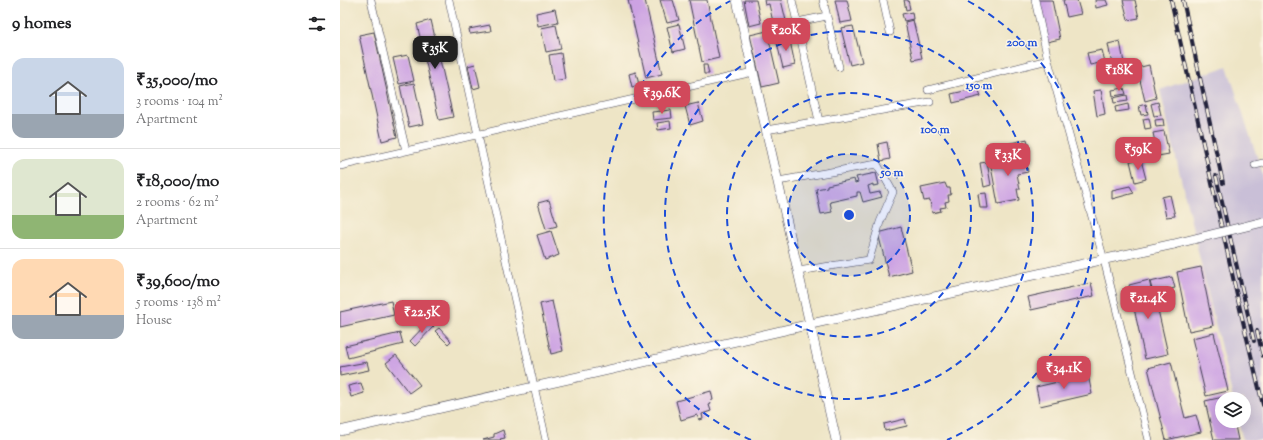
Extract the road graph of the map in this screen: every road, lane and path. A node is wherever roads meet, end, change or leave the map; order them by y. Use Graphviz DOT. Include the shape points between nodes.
graph roads {
  1 [pos="371,0"];
  2 [pos="449,0"];
  3 [pos="737,0"];
  4 [pos="792,0"];
  5 [pos="823,0"];
  6 [pos="883,0"];
  7 [pos="1035,0"];
  8 [pos="826,16"];
  9 [pos="797,22"];
  10 [pos="890,32"];
  11 [pos="1048,60"];
  12 [pos="839,67"];
  13 [pos="753,72"];
  14 [pos="928,90"];
  15 [pos="930,102"];
  16 [pos="819,121"];
  17 [pos="766,130"];
  18 [pos="478,135"];
  19 [pos="406,151"];
  20 [pos="1263,163"];
  21 [pos="1255,165"];
  22 [pos="340,166"];
  23 [pos="778,181"];
  24 [pos="1263,222"];
  25 [pos="1104,260"];
  26 [pos="798,270"];
  27 [pos="811,324"];
  28 [pos="534,387"];
  29 [pos="340,431"];
  30 [pos="546,440"];
  31 [pos="836,440"];
  32 [pos="1149,440"];
  1 -- 19 [label="street"];
  2 -- 18 [label="street"];
  3 -- 13 [label="street"];
  4 -- 9 [label="street"];
  5 -- 8 [label="street"];
  6 -- 10 [label="street"];
  7 -- 11 [label="street"];
  8 -- 9 [label="street"];
  8 -- 12 [label="street"];
  9 -- 16 [label="street"];
  11 -- 14 [label="street"];
  11 -- 25 [label="street"];
  13 -- 17 [label="street"];
  13 -- 18 [label="street"];
  15 -- 16 [label="street"];
  16 -- 17 [label="street"];
  17 -- 23 [label="street"];
  18 -- 19 [label="street"];
  18 -- 28 [label="street"];
  19 -- 22 [label="street"];
  20 -- 21 [label="street"];
  23 -- 26 [label="street"];
  23 -- 26 [label="street" via="878,164 893,192 880,222 869,260"];
  24 -- 25 [label="street, bridge"];
  25 -- 27 [label="street"];
  25 -- 32 [label="street"];
  26 -- 27 [label="street"];
  27 -- 28 [label="street"];
  27 -- 31 [label="street"];
  28 -- 29 [label="street"];
  28 -- 30 [label="street"];
}
